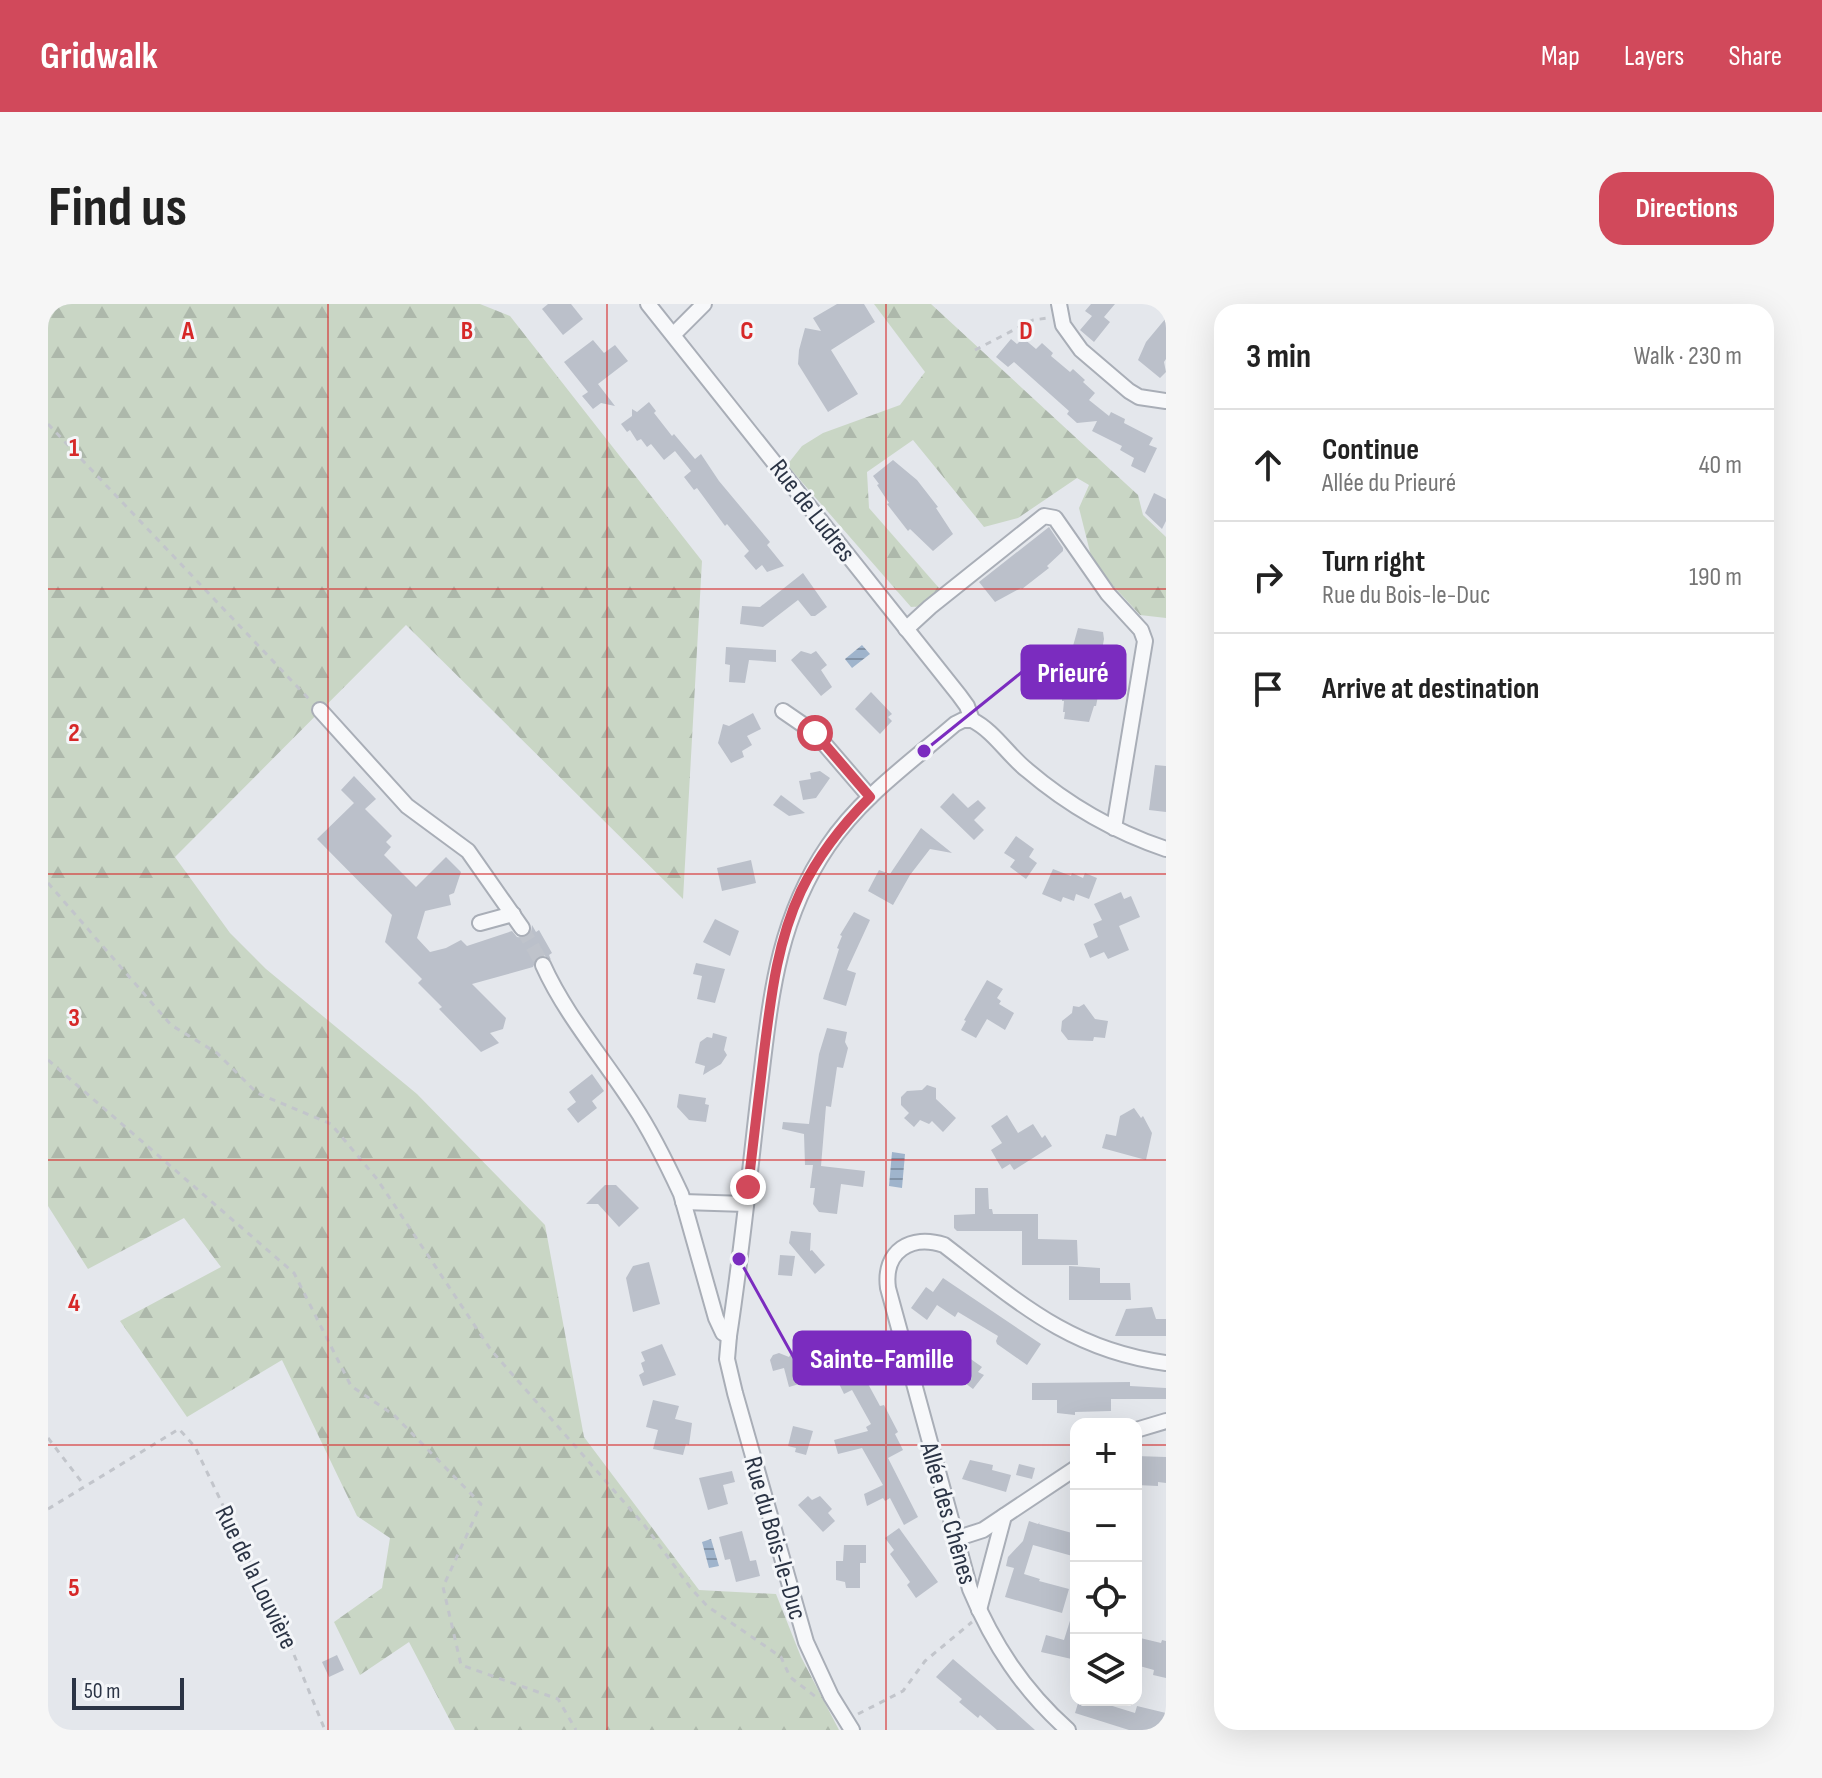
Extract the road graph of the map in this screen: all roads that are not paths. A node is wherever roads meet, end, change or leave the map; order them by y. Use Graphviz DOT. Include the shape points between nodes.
graph roads {
  1 [pos="648,304"];
  2 [pos="704,304"];
  3 [pos="1059,310"];
  4 [pos="674,334"];
  5 [pos="1166,401"];
  6 [pos="906,629"];
  7 [pos="320,710"];
  8 [pos="783,711"];
  9 [pos="972,720"];
  10 [pos="870,797"];
  11 [pos="1114,828"];
  12 [pos="1166,849"];
  13 [pos="513,914"];
  14 [pos="480,923"];
  15 [pos="522,928"];
  16 [pos="543,965"];
  17 [pos="683,1202"];
  18 [pos="746,1204"];
  19 [pos="729,1336"];
  20 [pos="1166,1363"];
  21 [pos="1166,1421"];
  22 [pos="1142,1428"];
  23 [pos="1070,1472"];
  24 [pos="1004,1516"];
  25 [pos="955,1539"];
  26 [pos="980,1613"];
  27 [pos="849,1725"];
  28 [pos="1068,1730"];
  1 -- 4 [label="street, Rue de Ludres"];
  2 -- 4 [label="street"];
  3 -- 5 [label="street" via="1081,350 1129,391"];
  4 -- 6 [label="street, Rue de Ludres"];
  6 -- 9 [label="street, Rue de Ludres" via="967,706"];
  6 -- 11 [label="street" via="1044,516 1055,518 1145,641"];
  7 -- 13 [label="street" via="407,806 468,851"];
  8 -- 10 [label="street" via="815,733"];
  9 -- 10 [label="street, Rue du Bois-le-Duc" via="955,724"];
  9 -- 11 [label="street, Rue de Ludres" via="1043,783"];
  10 -- 18 [label="street, Rue du Bois-le-Duc" via="813,869 784,934 773,979"];
  11 -- 12 [label="street, Rue de Ludres"];
  13 -- 14 [label="street"];
  13 -- 15 [label="street"];
  16 -- 17 [label="street, Rue du Bois-le-Duc" via="636,1108"];
  17 -- 18 [label="street"];
  17 -- 19 [label="street, Rue du Bois-le-Duc" via="716,1318"];
  18 -- 19 [label="street, Rue du Bois-le-Duc"];
  19 -- 27 [label="street, Rue du Bois-le-Duc" via="730,1374 787,1582 806,1642"];
  20 -- 25 [label="street, Allée des Chênes" via="1117,1354 1069,1335 944,1245 908,1245 895,1254 887,1269 888,1288"];
  21 -- 22 [label="street"];
  23 -- 24 [label="street"];
  24 -- 25 [label="street"];
  24 -- 26 [label="street"];
  25 -- 26 [label="street, Allée des Chênes"];
  26 -- 28 [label="street, Allée des Chênes" via="1023,1683"];
}
